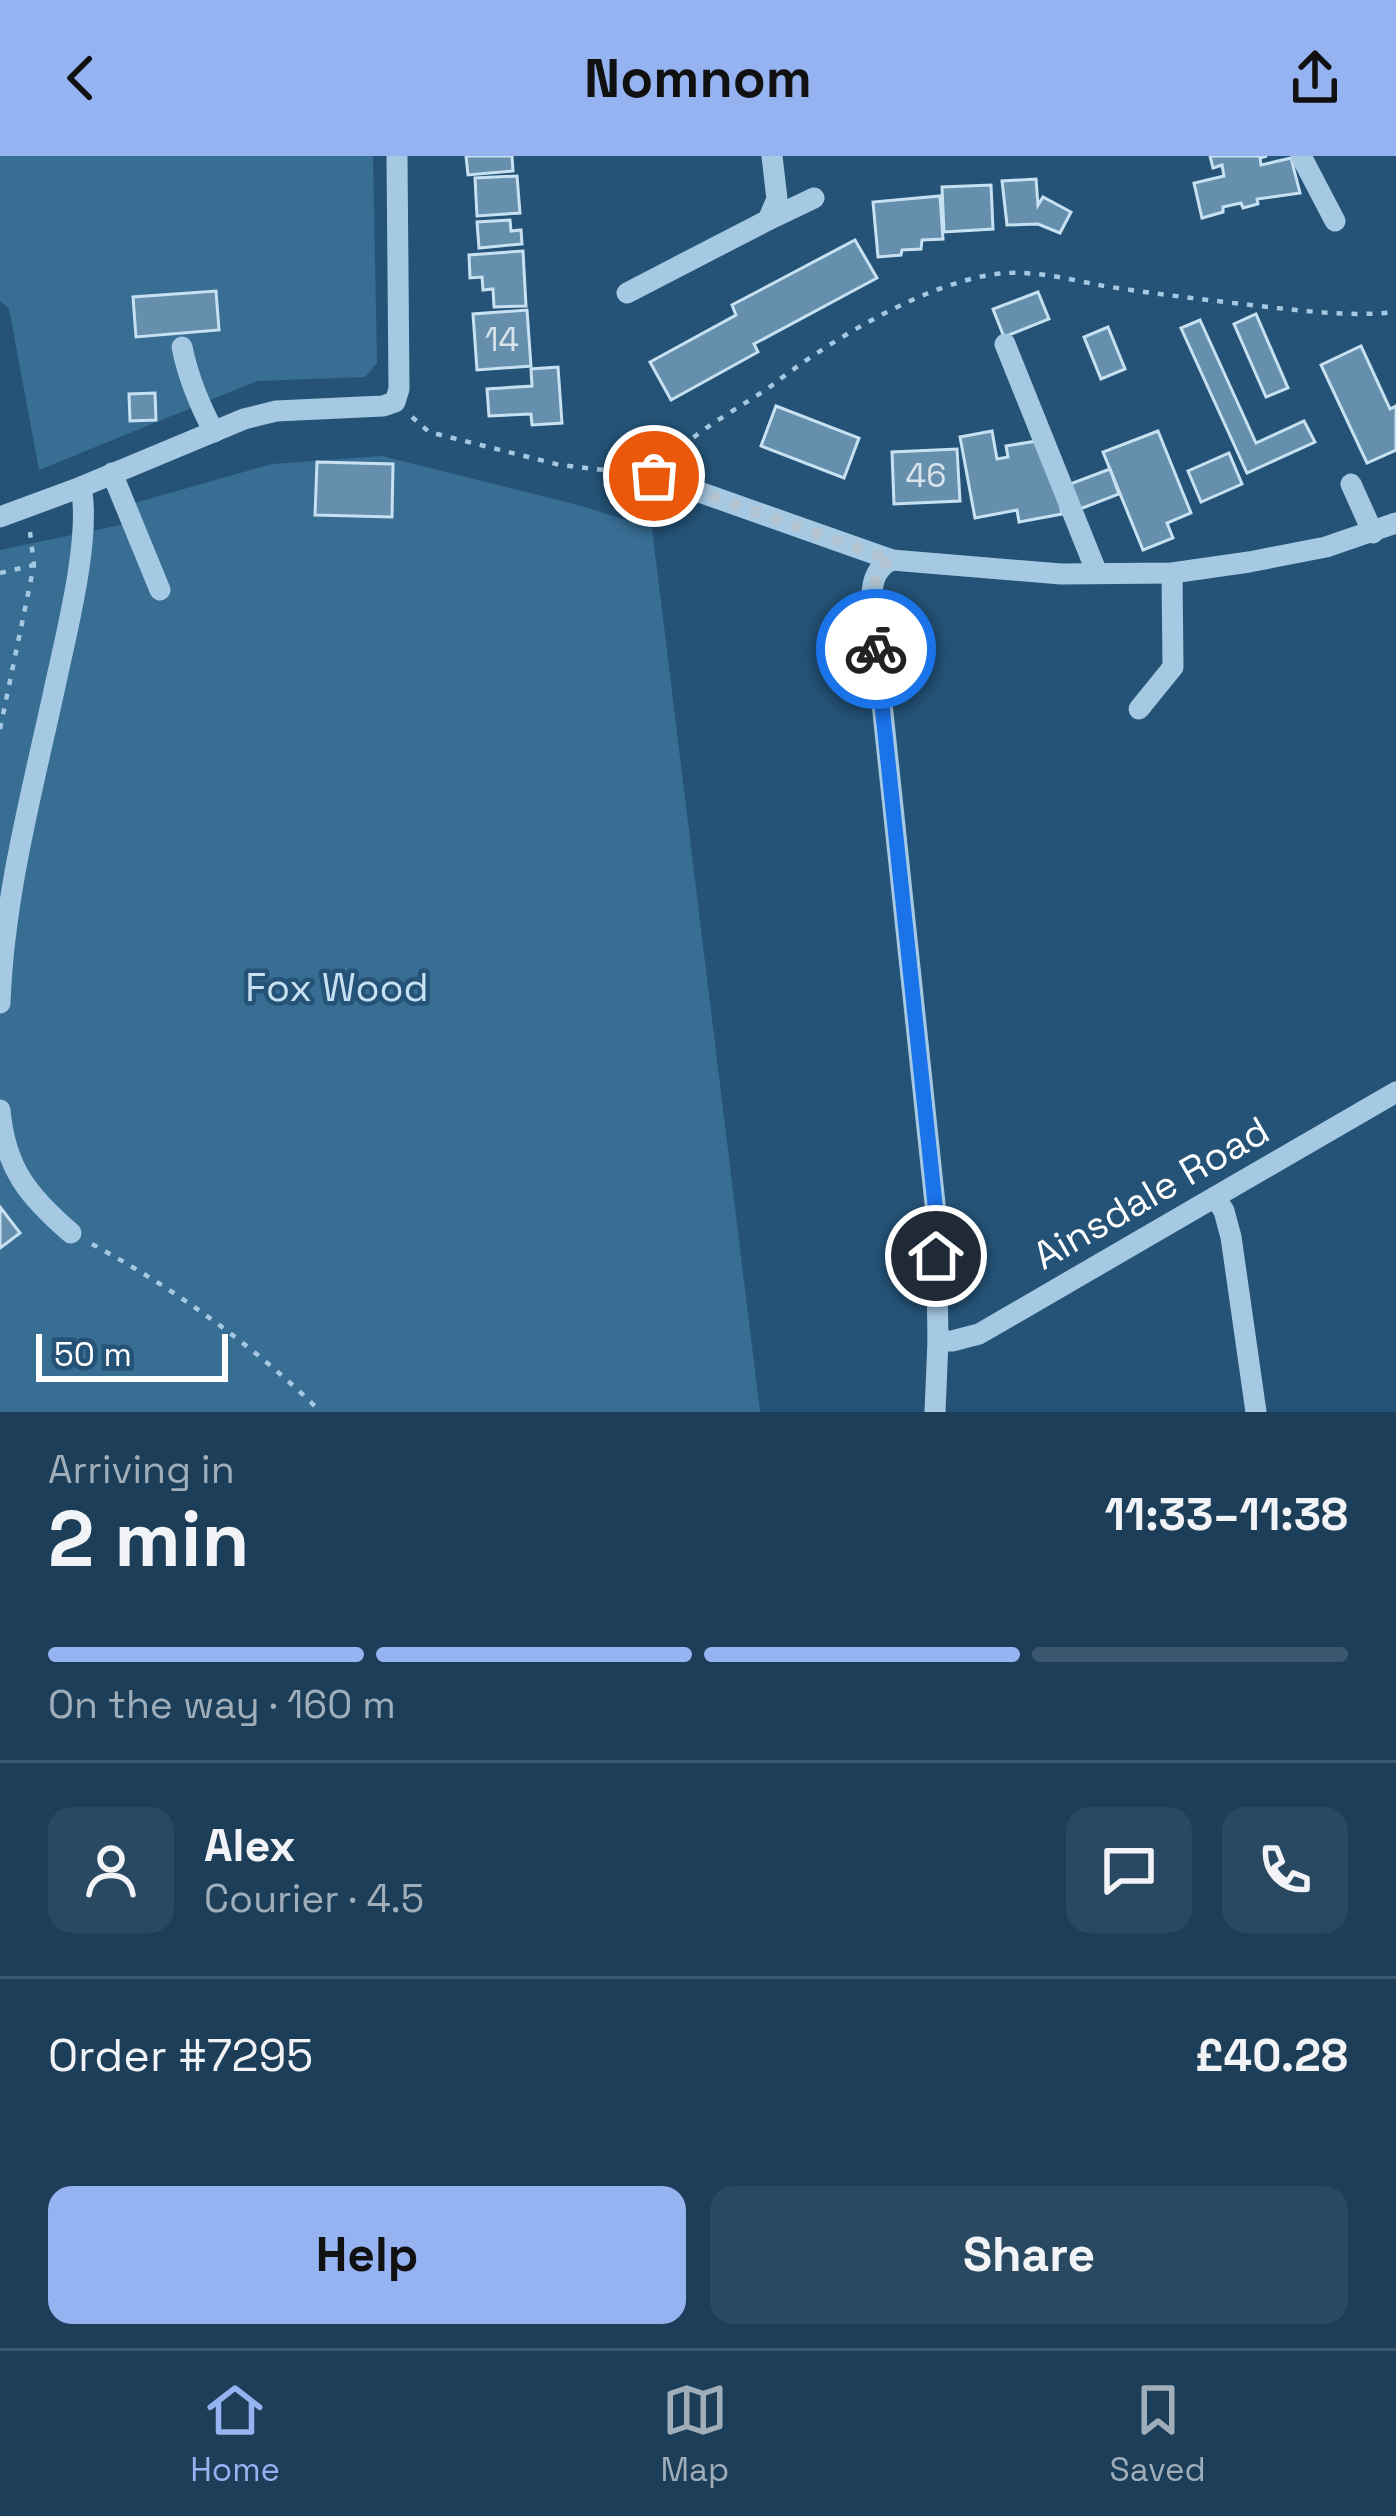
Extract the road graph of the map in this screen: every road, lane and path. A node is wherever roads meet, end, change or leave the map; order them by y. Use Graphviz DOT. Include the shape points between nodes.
graph roads {
  1 [pos="398,156"];
  2 [pos="772,156"];
  3 [pos="1301,156"];
  4 [pos="814,198"];
  5 [pos="768,220"];
  6 [pos="1335,221"];
  7 [pos="627,293"];
  8 [pos="1005,344"];
  9 [pos="182,346"];
  10 [pos="394,402"];
  11 [pos="214,432"];
  12 [pos="112,473"];
  13 [pos="654,476"];
  14 [pos="1351,484"];
  15 [pos="81,487"];
  16 [pos="27,508"];
  17 [pos="0,517"];
  18 [pos="1396,523"];
  19 [pos="1372,533"];
  20 [pos="892,560"];
  21 [pos="34,565"];
  22 [pos="0,573"];
  23 [pos="1097,573"];
  24 [pos="1172,573"];
  25 [pos="160,590"];
  26 [pos="1139,709"];
  27 [pos="0,729"];
  28 [pos="0,1003"];
  29 [pos="1396,1092"];
  30 [pos="0,1110"];
  31 [pos="1215,1197"];
  32 [pos="71,1232"];
  33 [pos="938,1341"];
  34 [pos="321,1412"];
  35 [pos="935,1412"];
  36 [pos="1256,1412"];
  1 -- 10 [label="street"];
  2 -- 5 [label="street" via="777,199"];
  3 -- 6 [label="street"];
  4 -- 5 [label="street"];
  5 -- 7 [label="street"];
  8 -- 23 [label="street"];
  9 -- 11 [label="street"];
  10 -- 11 [label="street" via="276,411"];
  10 -- 13 [label="path" via="430,432 560,465"];
  11 -- 12 [label="street"];
  12 -- 15 [label="street"];
  12 -- 25 [label="street"];
  13 -- 20 [label="street"];
  14 -- 19 [label="street"];
  15 -- 16 [label="street"];
  15 -- 28 [label="street" via="86,510 68,628 10,894"];
  16 -- 17 [label="street"];
  16 -- 21 [label="path"];
  18 -- 19 [label="street"];
  19 -- 24 [label="street"];
  20 -- 23 [label="street"];
  20 -- 33 [label="street" via="877,574 872,609 936,1213"];
  21 -- 22 [label="path"];
  21 -- 27 [label="path"];
  23 -- 24 [label="street"];
  24 -- 26 [label="street" via="1173,667"];
  29 -- 31 [label="street, Ainsdale Road"];
  30 -- 32 [label="street" via="17,1178"];
  31 -- 33 [label="street, Ainsdale Road" via="979,1334"];
  31 -- 36 [label="street" via="1231,1237"];
  32 -- 34 [label="path" via="155,1278"];
  33 -- 35 [label="street"];
}
